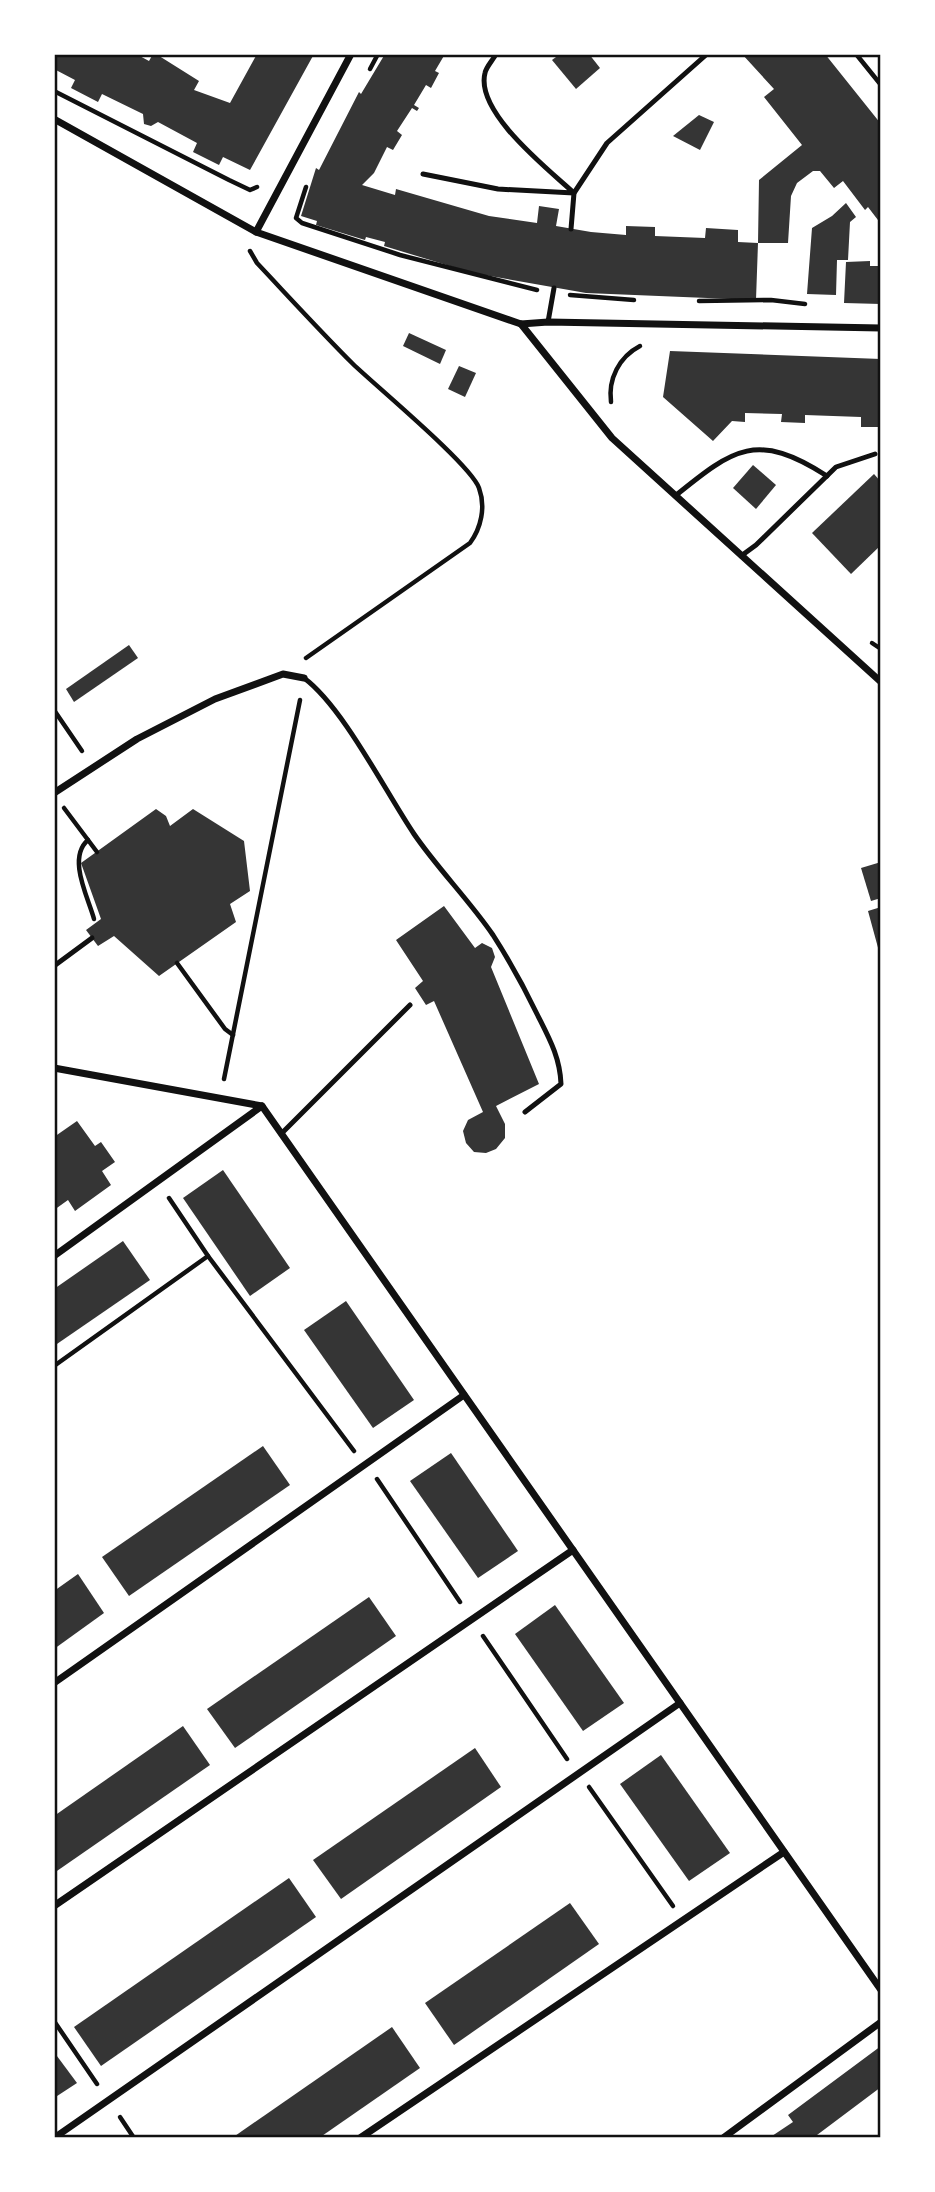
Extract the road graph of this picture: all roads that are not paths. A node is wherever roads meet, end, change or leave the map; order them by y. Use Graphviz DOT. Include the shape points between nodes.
graph roads {
  1 [pos="351,54"];
  2 [pos="496,54"];
  3 [pos="707,54"];
  4 [pos="54,119"];
  5 [pos="423,174"];
  6 [pos="574,193"];
  7 [pos="571,229"];
  8 [pos="256,232"];
  9 [pos="553,290"];
  10 [pos="548,322"];
  11 [pos="521,324"];
  12 [pos="881,328"];
  13 [pos="875,454"];
  14 [pos="827,476"];
  15 [pos="675,496"];
  16 [pos="741,556"];
  17 [pos="879,677"];
  18 [pos="304,678"];
  19 [pos="54,793"];
  20 [pos="92,938"];
  21 [pos="54,966"];
  22 [pos="410,1005"];
  23 [pos="54,1068"];
  24 [pos="262,1106"];
  25 [pos="525,1112"];
  26 [pos="281,1134"];
  27 [pos="54,1256"];
  28 [pos="464,1395"];
  29 [pos="573,1550"];
  30 [pos="54,1683"];
  31 [pos="680,1703"];
  32 [pos="784,1852"];
  33 [pos="54,1906"];
  34 [pos="881,1990"];
  35 [pos="881,2022"];
  36 [pos="54,2138"];
  37 [pos="360,2138"];
  38 [pos="723,2138"];
  1 -- 8 [label="street"];
  2 -- 6 [label="lane" via="485,74 488,102 506,127"];
  3 -- 6 [label="lane" via="607,143"];
  4 -- 8 [label="street"];
  5 -- 6 [label="lane" via="498,189"];
  6 -- 7 [label="lane"];
  8 -- 11 [label="street"];
  9 -- 10 [label="lane"];
  10 -- 11 [label="street"];
  10 -- 12 [label="street"];
  11 -- 15 [label="street" via="612,438"];
  13 -- 14 [label="lane" via="836,467"];
  14 -- 15 [label="lane" via="775,450 738,452"];
  14 -- 16 [label="lane"];
  15 -- 16 [label="street"];
  16 -- 17 [label="street"];
  18 -- 19 [label="street" via="283,674 215,699 93,766"];
  18 -- 25 [label="lane" via="315,685 452,886 491,933 535,1009 560,1059 561,1084"];
  20 -- 21 [label="lane"];
  22 -- 26 [label="lane"];
  23 -- 24 [label="street"];
  24 -- 26 [label="street"];
  24 -- 27 [label="street"];
  26 -- 28 [label="street"];
  28 -- 29 [label="street"];
  28 -- 30 [label="street"];
  29 -- 31 [label="street"];
  29 -- 33 [label="street"];
  31 -- 32 [label="street"];
  31 -- 36 [label="street"];
  32 -- 34 [label="street"];
  32 -- 37 [label="street"];
  35 -- 38 [label="street"];
}
